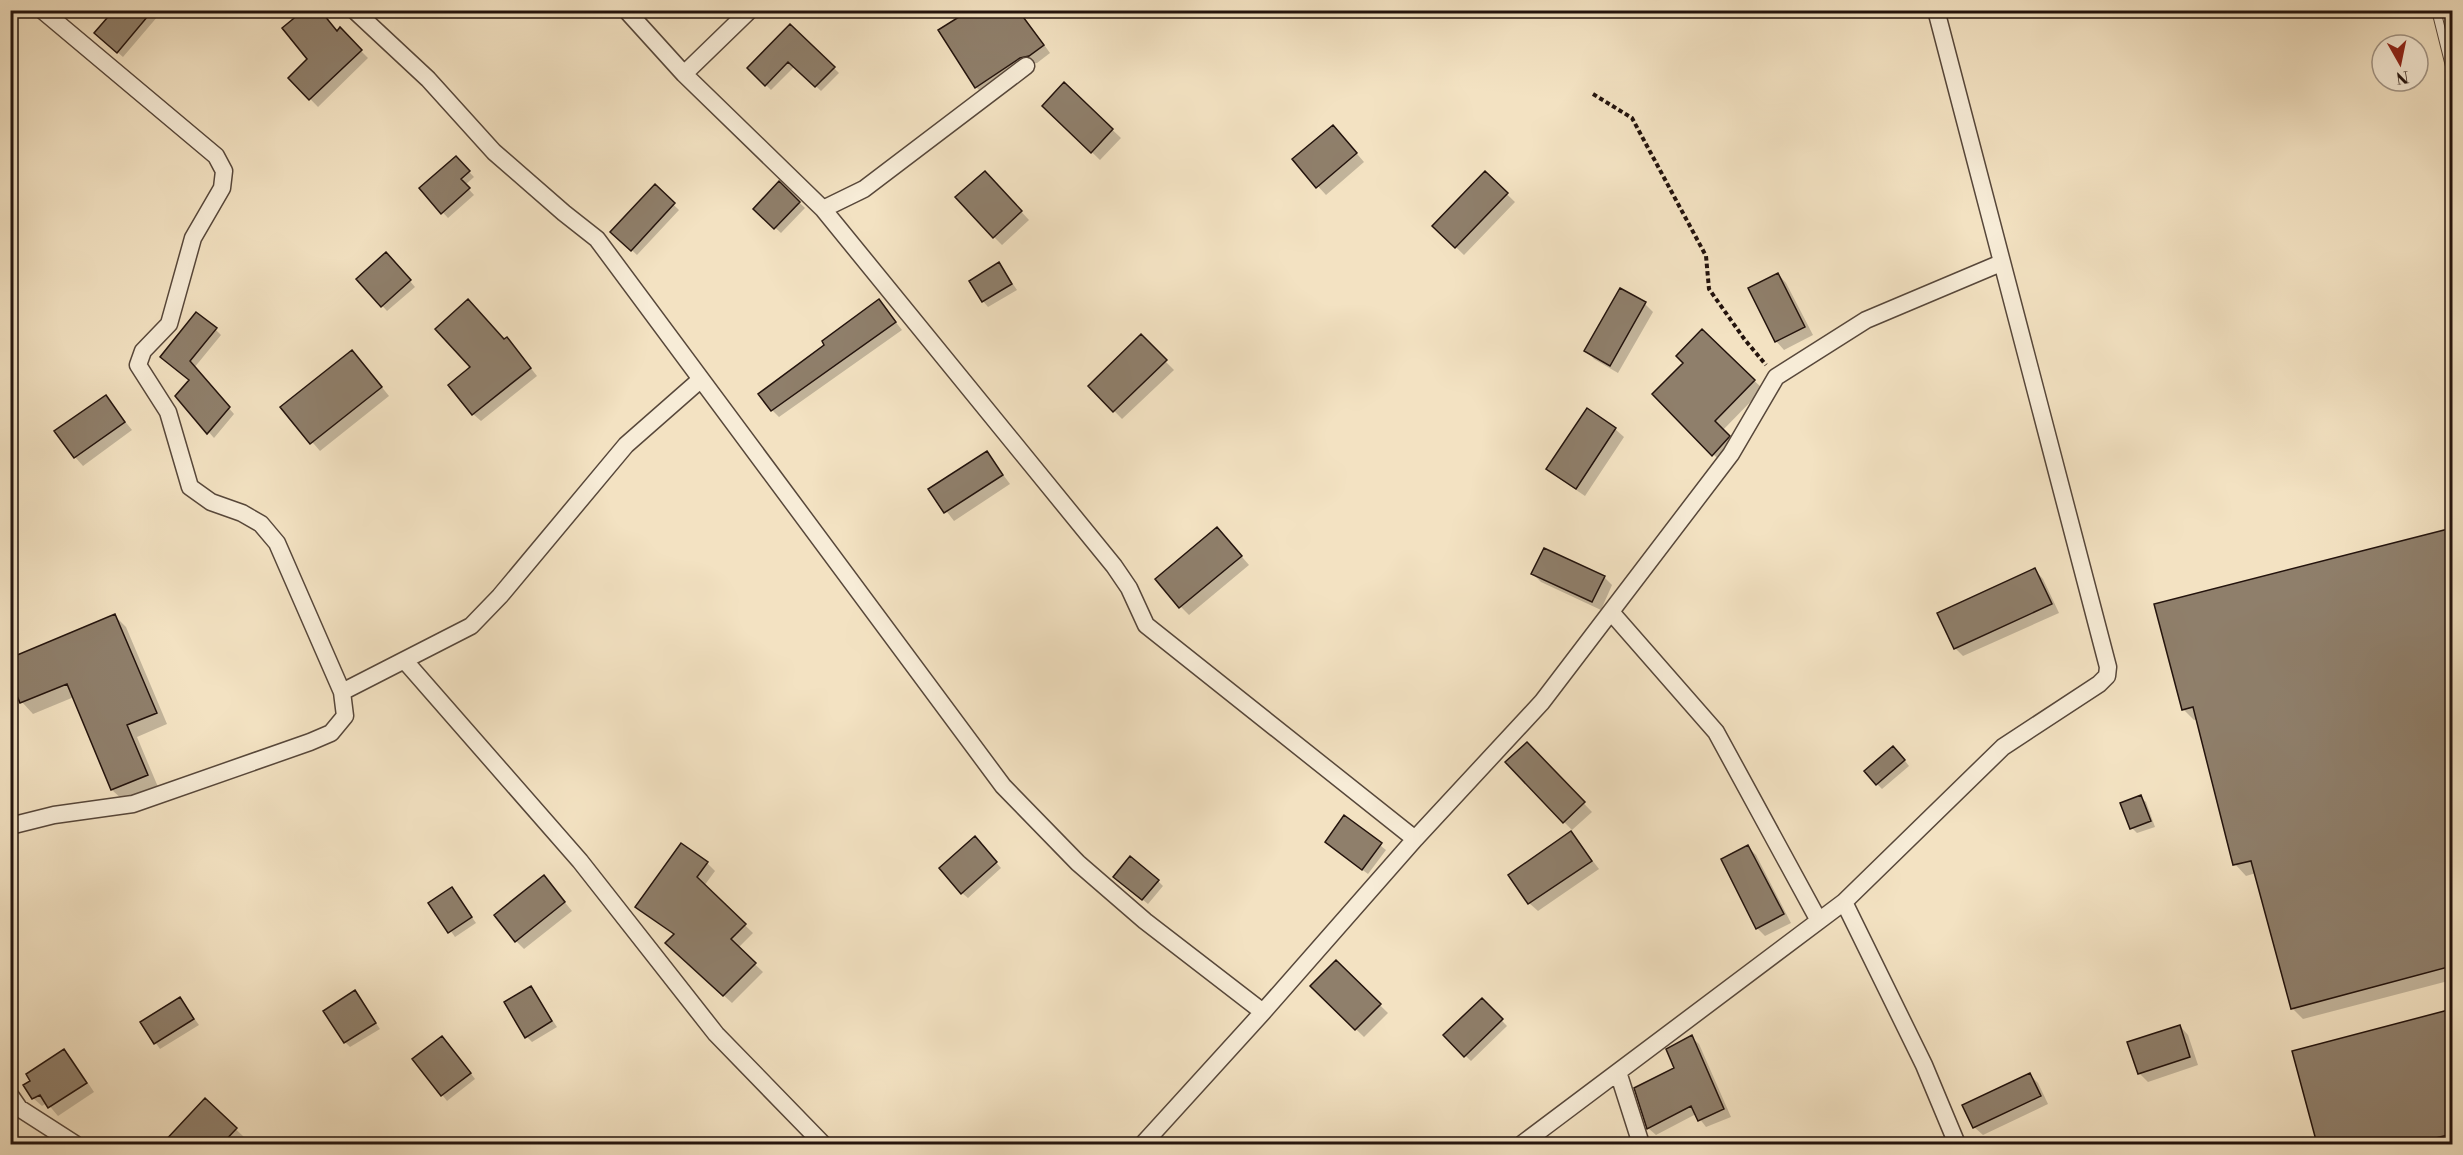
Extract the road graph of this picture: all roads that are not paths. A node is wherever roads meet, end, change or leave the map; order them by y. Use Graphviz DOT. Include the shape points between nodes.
graph roads {
  1 [pos="42,10"];
  2 [pos="354,10"];
  3 [pos="626,10"];
  4 [pos="750,10"];
  5 [pos="1936,10"];
  6 [pos="2436,10"];
  7 [pos="1026,66"];
  8 [pos="684,74"];
  9 [pos="2452,74"];
  10 [pos="823,209"];
  11 [pos="2001,263"];
  12 [pos="700,380"];
  13 [pos="1611,612"];
  14 [pos="405,661"];
  15 [pos="342,692"];
  16 [pos="10,826"];
  17 [pos="1415,839"];
  18 [pos="1844,902"];
  19 [pos="1819,921"];
  20 [pos="1263,1012"];
  21 [pos="1618,1072"];
  22 [pos="10,1095"];
  23 [pos="75,1144"];
  24 [pos="823,1144"];
  25 [pos="1143,1144"];
  26 [pos="1522,1144"];
  27 [pos="1641,1144"];
  28 [pos="1957,1144"];
  1 -- 15 [label="street" via="216,156 224,171 222,188 193,238 169,324 143,351 138,365 168,412 190,487 211,502 261,524 277,543"];
  2 -- 12 [label="street" via="428,79 494,152 597,238"];
  3 -- 8 [label="street"];
  4 -- 8 [label="street"];
  5 -- 11 [label="street"];
  6 -- 9 [label="lane"];
  7 -- 10 [label="street" via="864,189"];
  8 -- 10 [label="street"];
  10 -- 17 [label="street" via="1114,566 1146,625"];
  11 -- 13 [label="street" via="1866,320 1776,377 1731,454"];
  11 -- 18 [label="street" via="2108,676 2003,747"];
  12 -- 14 [label="street" via="626,445 471,626"];
  12 -- 20 [label="street" via="1003,786 1078,863 1144,921"];
  13 -- 17 [label="street" via="1542,702"];
  13 -- 19 [label="street" via="1716,732"];
  14 -- 15 [label="street"];
  14 -- 24 [label="street" via="579,861 716,1034"];
  15 -- 16 [label="street" via="345,716 331,733 310,742 133,804 54,815"];
  17 -- 20 [label="street"];
  18 -- 19 [label="street"];
  18 -- 28 [label="street" via="1924,1065"];
  19 -- 21 [label="street"];
  20 -- 25 [label="street"];
  21 -- 26 [label="street"];
  21 -- 27 [label="street"];
  22 -- 23 [label="street" via="19,1108"];
}
